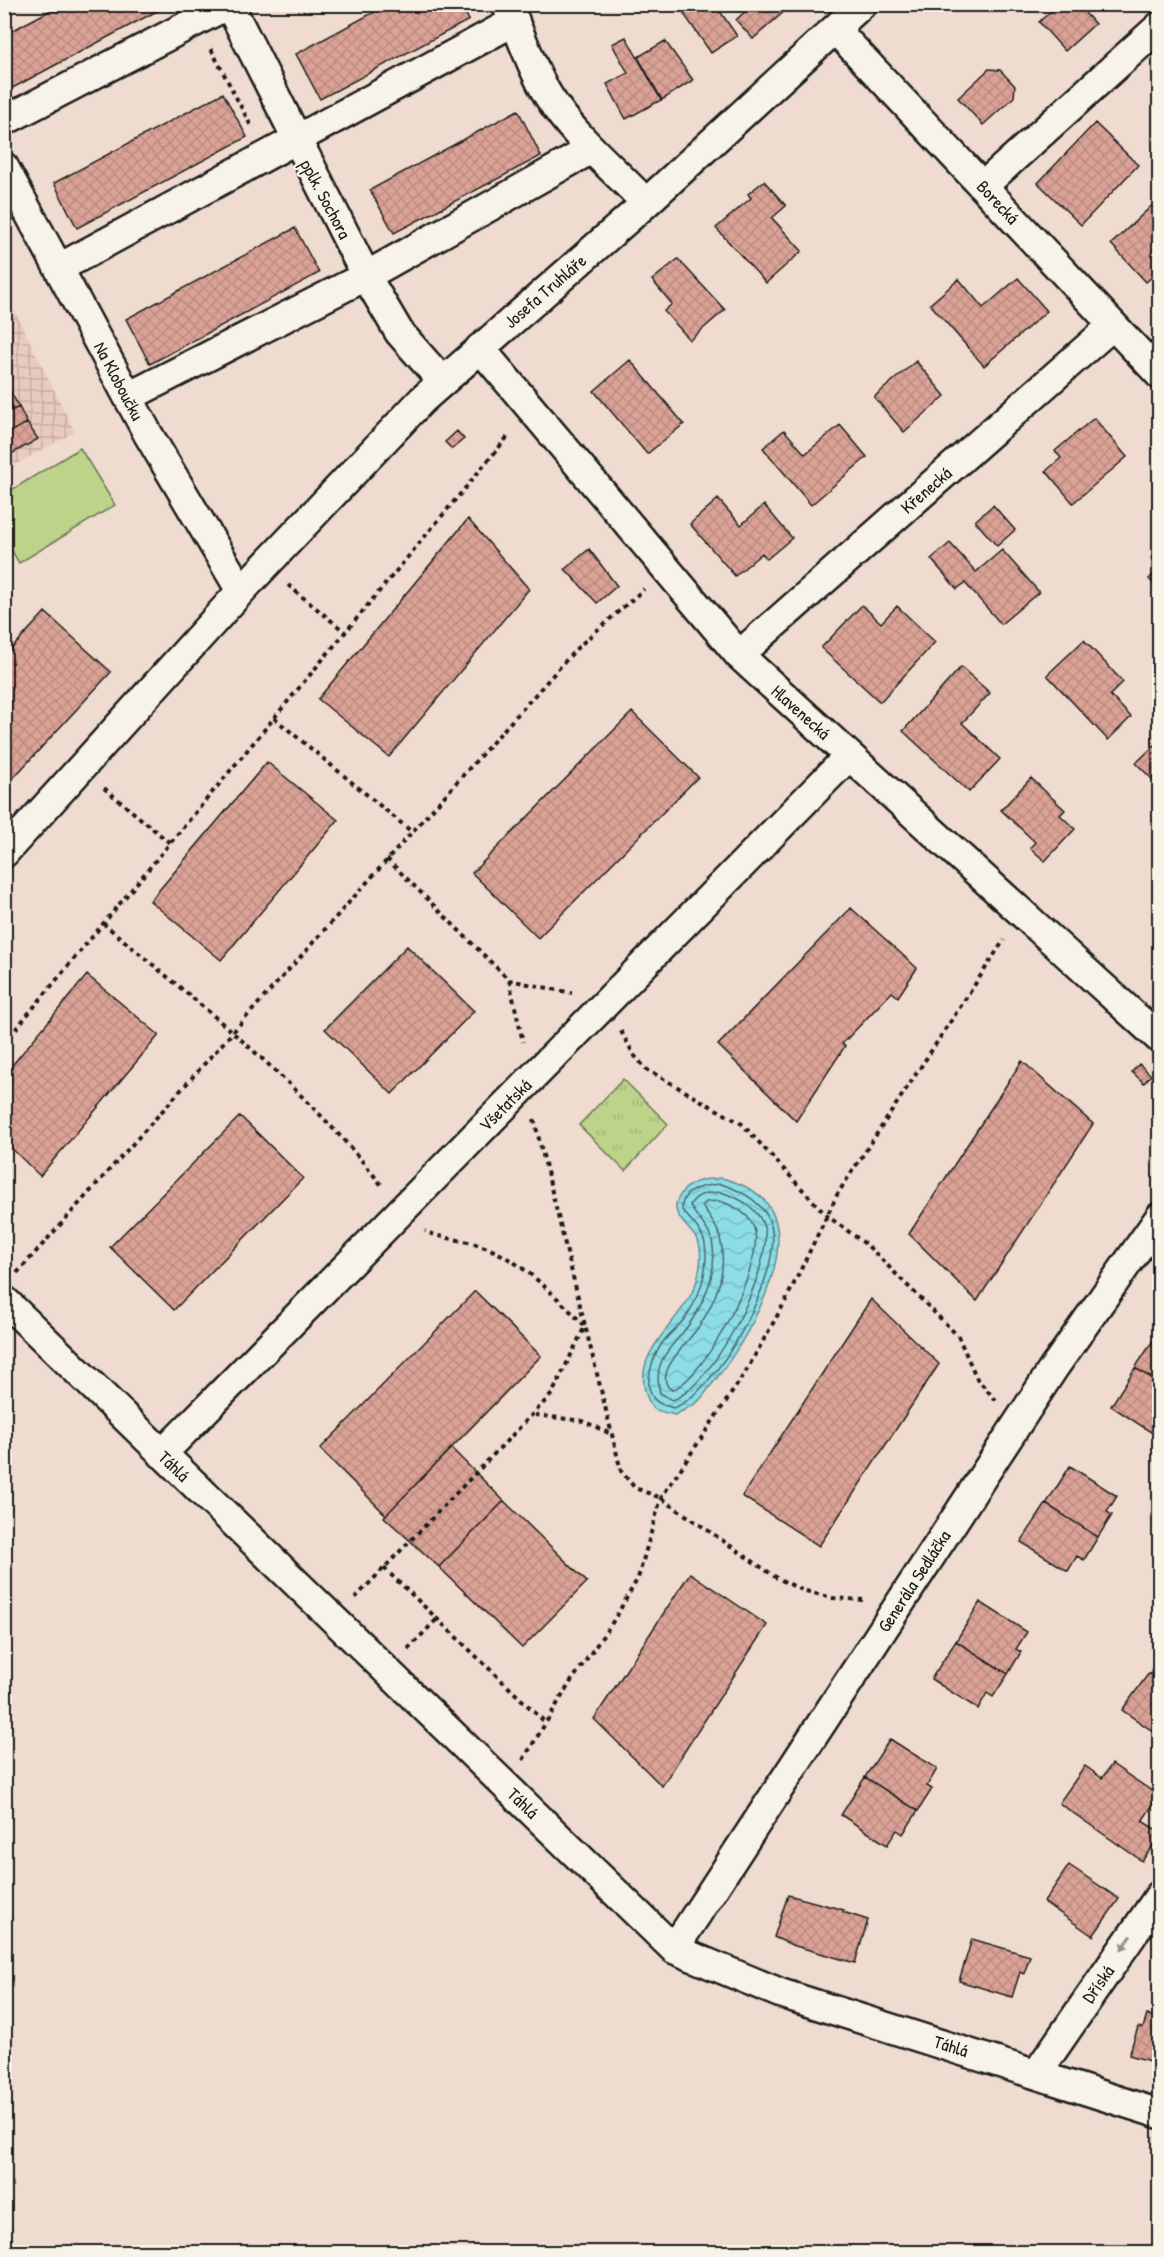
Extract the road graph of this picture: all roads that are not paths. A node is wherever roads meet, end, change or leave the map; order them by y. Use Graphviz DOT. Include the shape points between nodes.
graph roads {
  1 [pos="862,4"];
  2 [pos="229,5"];
  3 [pos="510,13"];
  4 [pos="1160,26"];
  5 [pos="835,29"];
  6 [pos="4,121"];
  7 [pos="295,140"];
  8 [pos="590,150"];
  9 [pos="4,167"];
  10 [pos="983,186"];
  11 [pos="646,203"];
  12 [pos="59,268"];
  13 [pos="366,276"];
  14 [pos="1113,325"];
  15 [pos="480,348"];
  16 [pos="1160,375"];
  17 [pos="442,381"];
  18 [pos="128,398"];
  19 [pos="241,591"];
  20 [pos="739,655"];
  21 [pos="849,756"];
  22 [pos="4,853"];
  23 [pos="1160,1039"];
  24 [pos="1160,1217"];
  25 [pos="8,1289"];
  26 [pos="162,1454"];
  27 [pos="1160,1895"];
  28 [pos="674,1949"];
  29 [pos="1037,2073"];
  30 [pos="1160,2114"];
  1 -- 5 [label="street, Josefa Truhláře"];
  2 -- 6 [label="street"];
  2 -- 7 [label="street, pplk. Sochora"];
  3 -- 7 [label="street"];
  3 -- 8 [label="street" via="548,96"];
  4 -- 10 [label="street"];
  5 -- 10 [label="street, Borecká"];
  5 -- 11 [label="street, Josefa Truhláře"];
  7 -- 12 [label="street"];
  7 -- 13 [label="street, pplk. Sochora"];
  8 -- 11 [label="street"];
  8 -- 13 [label="street"];
  9 -- 12 [label="street, Na Kloboučku"];
  10 -- 14 [label="street, Borecká"];
  11 -- 15 [label="street, Josefa Truhláře"];
  12 -- 18 [label="street, Na Kloboučku"];
  13 -- 17 [label="street, pplk. Sochora" via="399,332"];
  13 -- 18 [label="street"];
  14 -- 16 [label="street, Borecká"];
  14 -- 20 [label="street, Křenecká"];
  15 -- 17 [label="street, Josefa Truhláře"];
  15 -- 20 [label="street, Hlavenecká"];
  17 -- 19 [label="street, Josefa Truhláře"];
  18 -- 19 [label="street, Na Kloboučku"];
  19 -- 22 [label="street, Josefa Truhláře"];
  20 -- 21 [label="street, Hlavenecká"];
  21 -- 23 [label="street, Hlavenecká"];
  21 -- 26 [label="street, Všetatská"];
  24 -- 28 [label="street, Generála Sedláčka" via="1019,1420"];
  25 -- 26 [label="street, Táhlá"];
  26 -- 28 [label="street, Táhlá"];
  27 -- 29 [label="street, Dříská, one-way"];
  28 -- 29 [label="street, Táhlá" via="780,1993"];
  29 -- 30 [label="street, Táhlá"];
}
